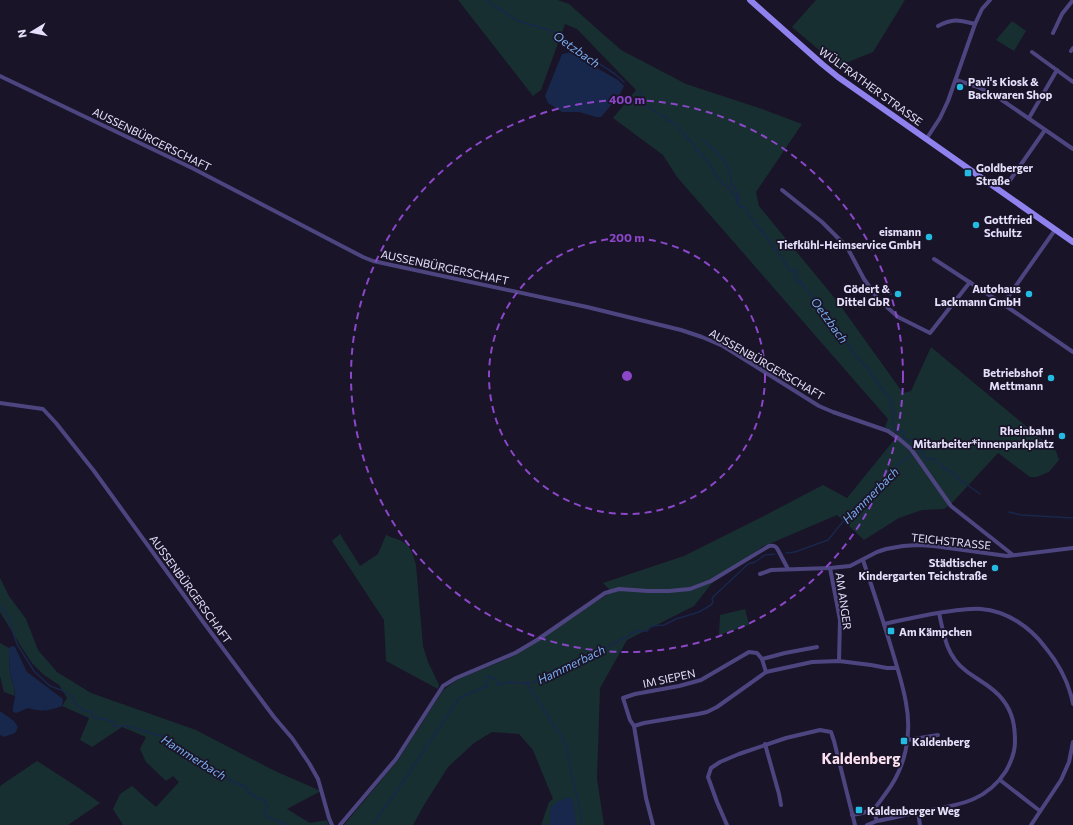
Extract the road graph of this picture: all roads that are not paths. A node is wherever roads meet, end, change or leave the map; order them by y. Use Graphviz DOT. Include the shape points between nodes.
graph roads {
  1 [pos="750,0"];
  2 [pos="1073,0"];
  3 [pos="987,1"];
  4 [pos="975,24"];
  5 [pos="938,26"];
  6 [pos="1053,33"];
  7 [pos="1032,52"];
  8 [pos="1057,70"];
  9 [pos="0,76"];
  10 [pos="956,80"];
  11 [pos="1073,82"];
  12 [pos="1029,118"];
  13 [pos="1045,130"];
  14 [pos="927,138"];
  15 [pos="1073,149"];
  16 [pos="1008,184"];
  17 [pos="782,190"];
  18 [pos="1055,230"];
  19 [pos="1073,242"];
  20 [pos="934,259"];
  21 [pos="970,282"];
  22 [pos="1003,304"];
  23 [pos="1073,352"];
  24 [pos="0,403"];
  25 [pos="1073,548"];
  26 [pos="1013,555"];
  27 [pos="863,560"];
  28 [pos="830,568"];
  29 [pos="788,569"];
  30 [pos="760,574"];
  31 [pos="939,613"];
  32 [pos="884,624"];
  33 [pos="817,647"];
  34 [pos="762,659"];
  35 [pos="839,661"];
  36 [pos="897,668"];
  37 [pos="766,672"];
  38 [pos="1073,704"];
  39 [pos="634,726"];
  40 [pos="938,736"];
  41 [pos="908,740"];
  42 [pos="1073,742"];
  43 [pos="765,744"];
  44 [pos="1000,780"];
  45 [pos="781,805"];
  46 [pos="873,809"];
  47 [pos="1040,811"];
  48 [pos="918,812"];
  49 [pos="852,815"];
  50 [pos="877,821"];
  51 [pos="332,825"];
  52 [pos="340,825"];
  53 [pos="653,825"];
  54 [pos="726,825"];
  55 [pos="855,825"];
  56 [pos="867,825"];
  57 [pos="920,825"];
  58 [pos="1031,825"];
  1 -- 14 [label="main road, WÜLFRATHER STRASSE" via="838,77"];
  2 -- 6 [label="street" via="1062,14"];
  3 -- 4 [label="street"];
  4 -- 5 [label="street" via="956,20 946,21"];
  4 -- 10 [label="street"];
  7 -- 8 [label="street"];
  8 -- 11 [label="street"];
  8 -- 12 [label="street"];
  9 -- 26 [label="street, AUSSENBÜRGERSCHAFT" via="192,168 363,257 681,330 723,346 819,406 888,431 898,438 911,449 951,506"];
  10 -- 12 [label="street" via="996,96"];
  10 -- 14 [label="street" via="940,118"];
  12 -- 13 [label="street"];
  13 -- 15 [label="street"];
  13 -- 16 [label="street"];
  14 -- 18 [label="main road, WÜLFRATHER STRASSE"];
  17 -- 21 [label="street" via="822,222 847,247 878,299 898,317 930,333"];
  18 -- 19 [label="main road, WÜLFRATHER STRASSE"];
  18 -- 22 [label="street"];
  20 -- 21 [label="street"];
  21 -- 22 [label="street"];
  22 -- 23 [label="street"];
  24 -- 51 [label="street, AUSSENBÜRGERSCHAFT" via="43,409 94,471 309,763 318,779"];
  25 -- 26 [label="street, TEICHSTRASSE"];
  26 -- 27 [label="street, TEICHSTRASSE" via="912,545 886,549"];
  27 -- 28 [label="street, TEICHSTRASSE" via="850,566"];
  27 -- 32 [label="street"];
  28 -- 29 [label="street, TEICHSTRASSE"];
  28 -- 35 [label="street, AM ANGER" via="840,620"];
  29 -- 30 [label="street, TEICHSTRASSE" via="771,570"];
  29 -- 52 [label="street" via="776,547 772,545 711,581 690,589 619,589 605,593 516,653 456,678 443,686 396,760"];
  31 -- 32 [label="street"];
  31 -- 38 [label="street" via="962,609 988,610 1023,625 1042,643 1056,662 1067,683"];
  31 -- 44 [label="street" via="951,655 965,670 992,688 1007,706 1012,717 1015,748 1010,765"];
  32 -- 36 [label="street"];
  33 -- 34 [label="street"];
  34 -- 37 [label="street"];
  34 -- 39 [label="street, IM SIEPEN" via="757,653 749,652 701,680 623,698"];
  35 -- 36 [label="street"];
  35 -- 37 [label="street" via="812,662"];
  36 -- 41 [label="street" via="907,707"];
  37 -- 39 [label="street" via="707,712 644,722"];
  39 -- 53 [label="street"];
  40 -- 41 [label="street"];
  41 -- 46 [label="street" via="896,777"];
  42 -- 47 [label="street" via="1069,762 1061,780"];
  43 -- 45 [label="street"];
  43 -- 49 [label="street" via="820,730 831,732"];
  43 -- 54 [label="street" via="711,768 708,777"];
  44 -- 47 [label="street"];
  44 -- 48 [label="street" via="983,794 965,803"];
  46 -- 49 [label="street"];
  46 -- 50 [label="street"];
  47 -- 58 [label="street"];
  48 -- 50 [label="street"];
  48 -- 57 [label="street"];
  49 -- 55 [label="street"];
  50 -- 56 [label="street"];
}
